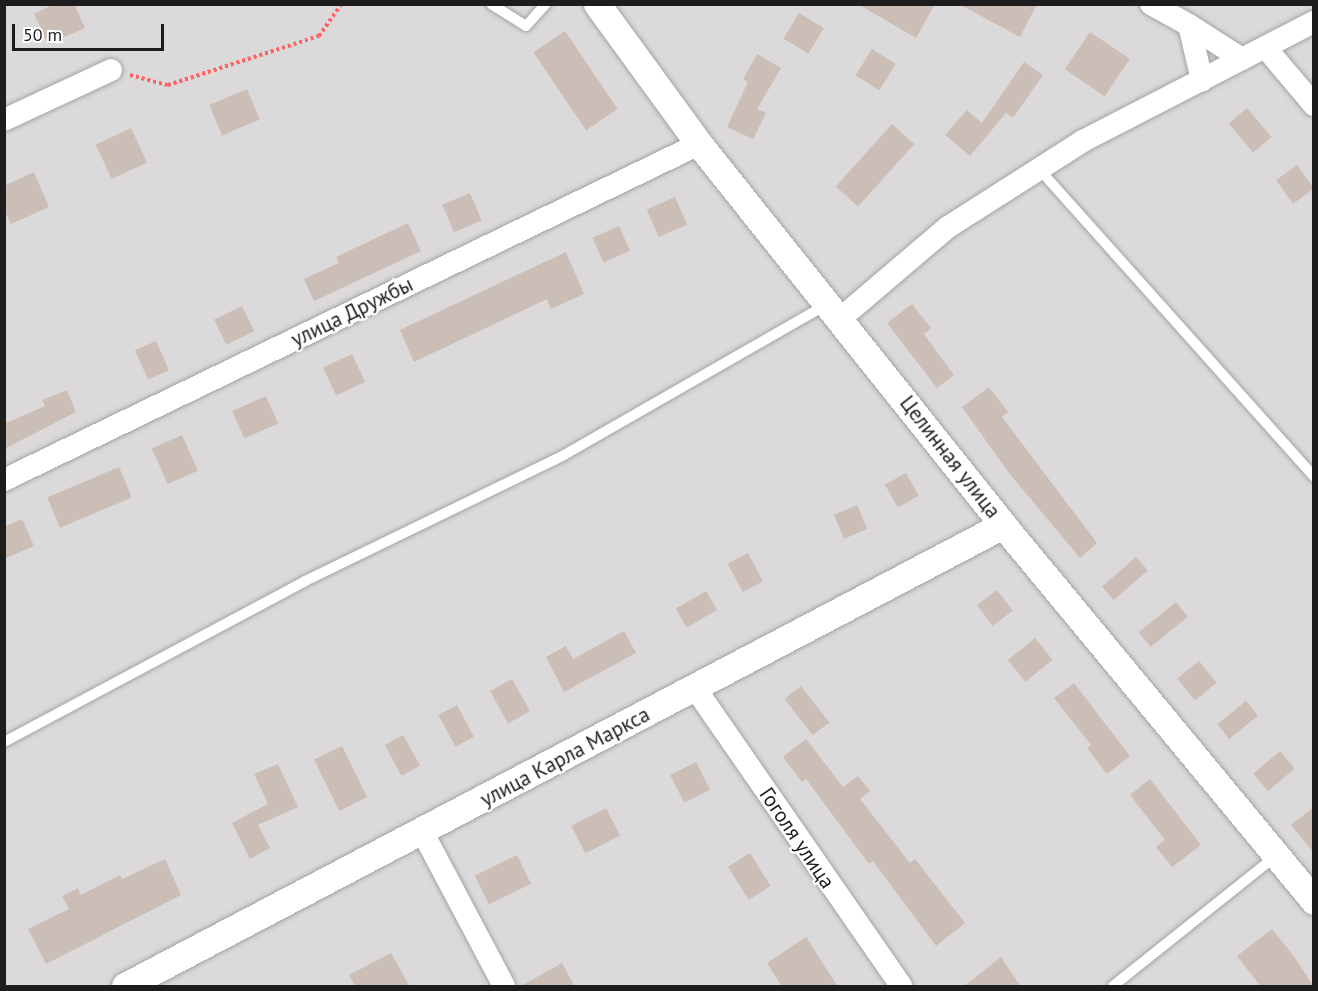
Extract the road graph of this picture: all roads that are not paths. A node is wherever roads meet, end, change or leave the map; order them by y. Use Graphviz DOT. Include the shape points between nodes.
graph roads {
  1 [pos="490,4"];
  2 [pos="546,4"];
  3 [pos="597,4"];
  4 [pos="1151,4"];
  5 [pos="1314,22"];
  6 [pos="1189,25"];
  7 [pos="1265,47"];
  8 [pos="1242,59"];
  9 [pos="111,70"];
  10 [pos="1202,80"];
  11 [pos="1314,105"];
  12 [pos="4,120"];
  13 [pos="699,144"];
  14 [pos="1039,169"];
  15 [pos="835,311"];
  16 [pos="1314,477"];
  17 [pos="4,480"];
  18 [pos="1003,525"];
  19 [pos="695,688"];
  20 [pos="4,742"];
  21 [pos="422,831"];
  22 [pos="1276,856"];
  23 [pos="1314,901"];
  24 [pos="891,984"];
  25 [pos="125,987"];
  26 [pos="504,987"];
  27 [pos="1113,987"];
  1 -- 2 [label="lane" via="526,26"];
  3 -- 13 [label="street, Целинная улица"];
  4 -- 6 [label="street"];
  5 -- 7 [label="street"];
  6 -- 8 [label="street"];
  6 -- 10 [label="street"];
  7 -- 8 [label="street"];
  7 -- 11 [label="street"];
  8 -- 10 [label="street"];
  9 -- 12 [label="street"];
  10 -- 14 [label="street" via="1083,141"];
  13 -- 15 [label="street, Целинная улица"];
  13 -- 17 [label="street, улица Дружбы"];
  14 -- 15 [label="street" via="948,227"];
  14 -- 16 [label="lane"];
  15 -- 18 [label="street, Целинная улица"];
  15 -- 20 [label="lane" via="564,455 305,582"];
  18 -- 19 [label="street, улица Карла Маркса"];
  18 -- 22 [label="street, Целинная улица"];
  19 -- 21 [label="street, улица Карла Маркса"];
  19 -- 24 [label="street, Гоголя улица"];
  21 -- 25 [label="street, улица Карла Маркса"];
  21 -- 26 [label="street"];
  22 -- 23 [label="street, Целинная улица"];
  22 -- 27 [label="lane"];
}
